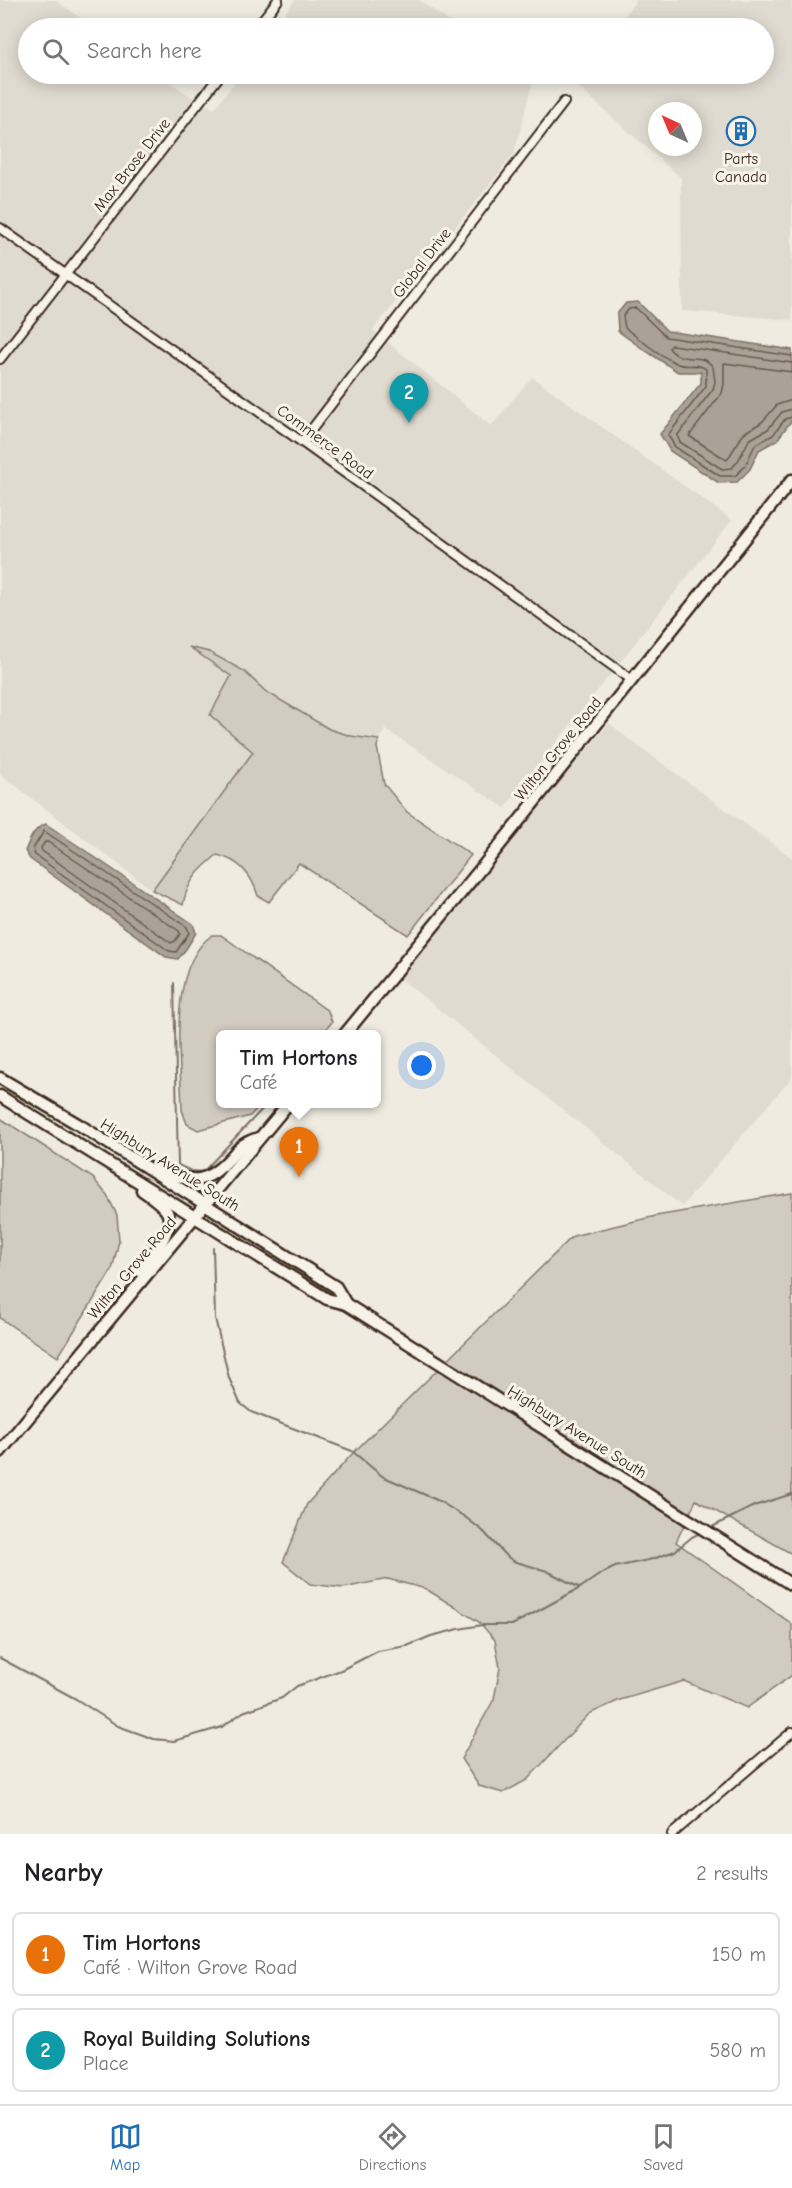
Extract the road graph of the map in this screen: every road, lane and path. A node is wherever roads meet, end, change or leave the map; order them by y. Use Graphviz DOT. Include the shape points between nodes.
graph roads {
  1 [pos="278,0"];
  2 [pos="264,18"];
  3 [pos="213,84"];
  4 [pos="564,102"];
  5 [pos="0,228"];
  6 [pos="65,274"];
  7 [pos="0,359"];
  8 [pos="302,442"];
  9 [pos="792,480"];
  10 [pos="632,680"];
  11 [pos="349,1030"];
  12 [pos="0,1078"];
  13 [pos="0,1096"];
  14 [pos="285,1108"];
  15 [pos="259,1138"];
  16 [pos="128,1156"];
  17 [pos="118,1171"];
  18 [pos="205,1205"];
  19 [pos="195,1217"];
  20 [pos="346,1304"];
  21 [pos="103,1326"];
  22 [pos="0,1452"];
  23 [pos="792,1585"];
  24 [pos="792,1732"];
  25 [pos="672,1834"];
  1 -- 2 [label="street"];
  3 -- 6 [label="street, Max Brose Drive"];
  4 -- 8 [label="street, Global Drive"];
  5 -- 6 [label="street, Commerce Road"];
  6 -- 7 [label="street, Max Brose Drive"];
  6 -- 8 [label="street, Commerce Road"];
  8 -- 10 [label="street, Commerce Road"];
  9 -- 10 [label="main road, Wilton Grove Road"];
  10 -- 11 [label="main road, Wilton Grove Road"];
  12 -- 16 [label="main road, Highbury Avenue South"];
  13 -- 17 [label="main road, Highbury Avenue South"];
  14 -- 15 [label="main road, Wilton Grove Road"];
  15 -- 16 [label="main road" via="241,1146 217,1172 196,1180"];
  15 -- 18 [label="main road, Wilton Grove Road"];
  16 -- 18 [label="main road, Highbury Avenue South"];
  17 -- 19 [label="main road, Highbury Avenue South"];
  17 -- 21 [label="main road" via="161,1205 169,1220 164,1238"];
  18 -- 19 [label="main road, Wilton Grove Road"];
  18 -- 20 [label="main road, Highbury Avenue South" via="336,1287"];
  19 -- 20 [label="main road, Highbury Avenue South" via="327,1299"];
  19 -- 21 [label="main road, Wilton Grove Road"];
  20 -- 23 [label="main road, Highbury Avenue South"];
  21 -- 22 [label="main road, Wilton Grove Road"];
  24 -- 25 [label="street"];
}
